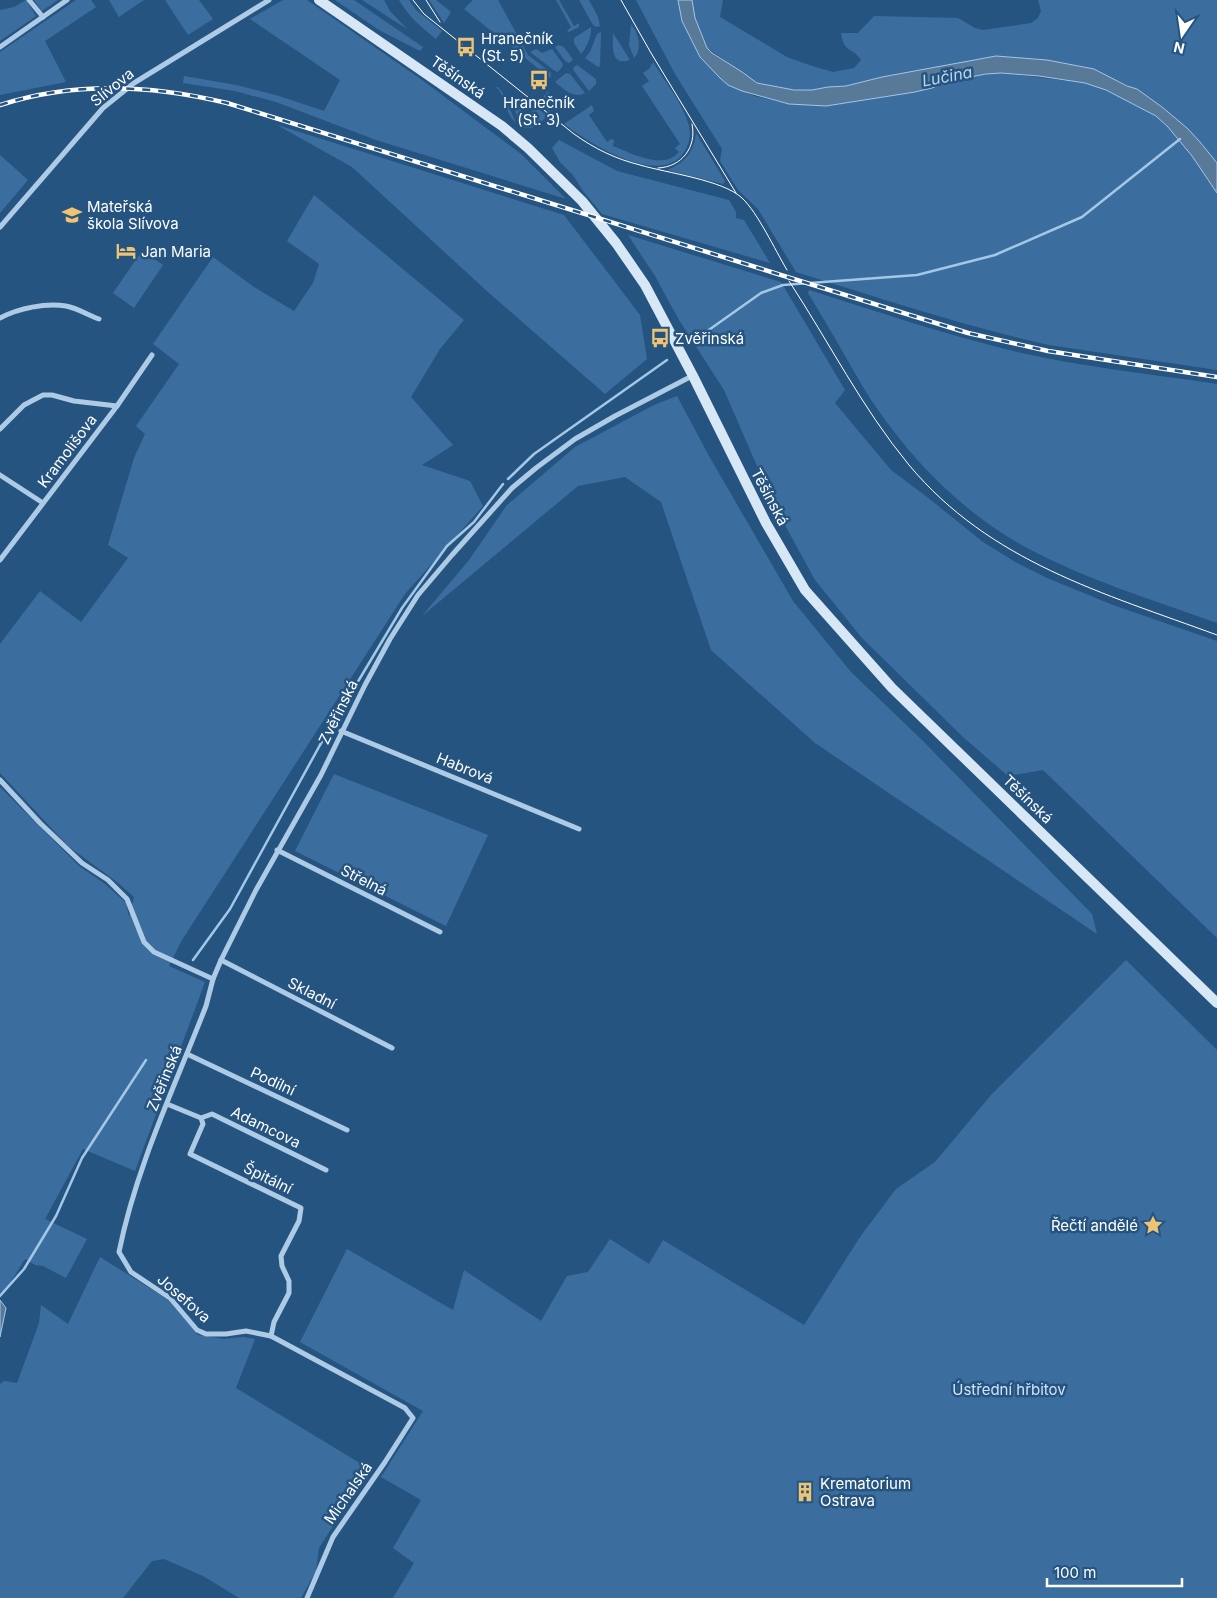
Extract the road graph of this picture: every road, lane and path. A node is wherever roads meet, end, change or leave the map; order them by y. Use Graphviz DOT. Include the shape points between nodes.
graph roads {
  1 [pos="29,0"];
  2 [pos="67,0"];
  3 [pos="255,0"];
  4 [pos="269,0"];
  5 [pos="319,0"];
  6 [pos="260,6"];
  7 [pos="43,17"];
  8 [pos="0,47"];
  9 [pos="0,227"];
  10 [pos="0,318"];
  11 [pos="99,320"];
  12 [pos="152,355"];
  13 [pos="693,376"];
  14 [pos="116,406"];
  15 [pos="0,429"];
  16 [pos="0,475"];
  17 [pos="43,503"];
  18 [pos="0,560"];
  19 [pos="341,731"];
  20 [pos="0,780"];
  21 [pos="579,829"];
  22 [pos="277,850"];
  23 [pos="440,932"];
  24 [pos="221,960"];
  25 [pos="213,979"];
  26 [pos="1217,1003"];
  27 [pos="392,1048"];
  28 [pos="188,1054"];
  29 [pos="167,1104"];
  30 [pos="201,1118"];
  31 [pos="347,1130"];
  32 [pos="143,1168"];
  33 [pos="326,1170"];
  34 [pos="271,1336"];
  35 [pos="405,1408"];
  36 [pos="307,1598"];
  1 -- 7 [label="street"];
  2 -- 7 [label="street"];
  3 -- 6 [label="street"];
  4 -- 6 [label="street, Slívova"];
  5 -- 13 [label="main road, Těšínská" via="502,126 582,201 645,285"];
  6 -- 9 [label="street, Slívova" via="113,99"];
  7 -- 8 [label="street"];
  10 -- 11 [label="street" via="48,305 67,307"];
  12 -- 14 [label="street, Kramolišova"];
  13 -- 19 [label="street, Zvěřinská" via="575,439 512,488 418,595 390,639"];
  13 -- 26 [label="main road, Těšínská" via="766,523 806,590 892,688"];
  14 -- 15 [label="street" via="43,395 24,405"];
  14 -- 17 [label="street, Kramolišova"];
  16 -- 17 [label="street"];
  17 -- 18 [label="street, Kramolišova"];
  19 -- 21 [label="street, Habrová"];
  19 -- 22 [label="street, Zvěřinská" via="321,774"];
  20 -- 25 [label="street" via="82,864 108,880 128,899 144,942 154,952"];
  22 -- 23 [label="street, Střelná"];
  22 -- 24 [label="street, Zvěřinská"];
  24 -- 25 [label="street, Zvěřinská"];
  24 -- 27 [label="street, Skladní"];
  25 -- 28 [label="street, Zvěřinská"];
  28 -- 29 [label="street, Zvěřinská"];
  28 -- 31 [label="street, Podílní"];
  29 -- 30 [label="street, Adamcova"];
  29 -- 32 [label="street, Zvěřinská"];
  30 -- 33 [label="street, Adamcova" via="212,1114"];
  30 -- 34 [label="street, Špitální" via="203,1124 190,1154 301,1208 299,1221 281,1256 289,1281 289,1294 274,1322"];
  32 -- 34 [label="street, Josefova" via="119,1252 131,1272 170,1298 196,1330 206,1334 246,1331"];
  34 -- 35 [label="street, Josefova"];
  35 -- 36 [label="street, Michalská" via="413,1418 333,1537"];
}
